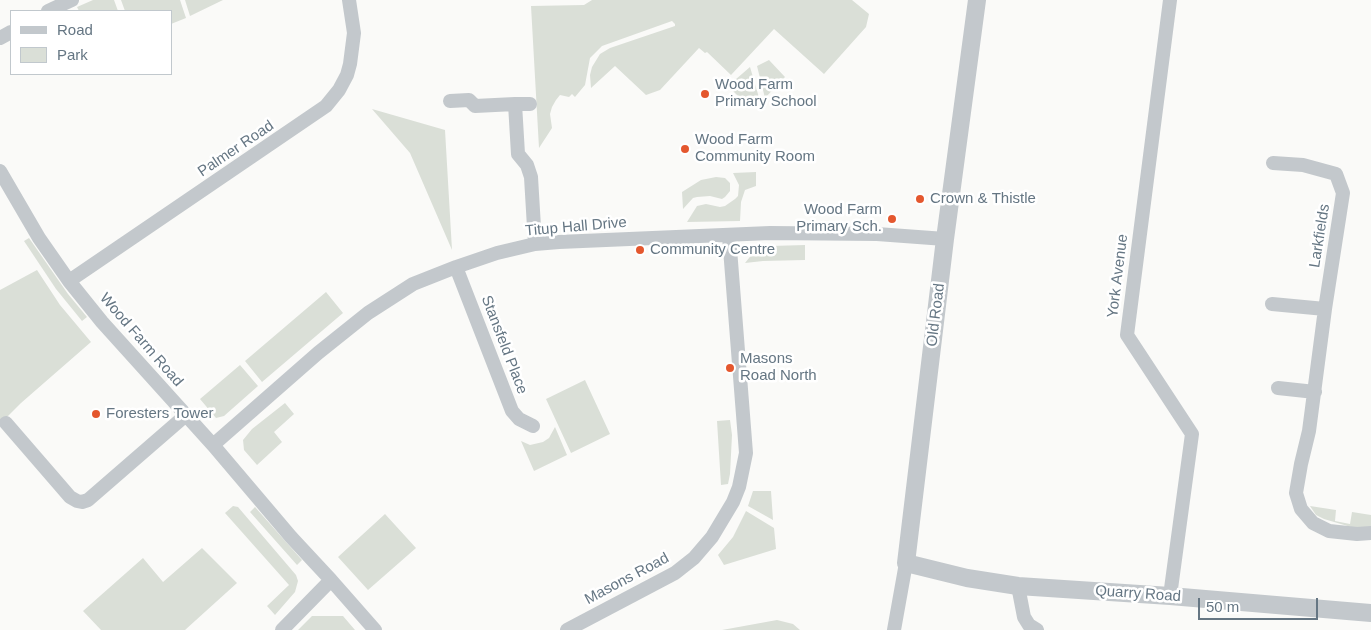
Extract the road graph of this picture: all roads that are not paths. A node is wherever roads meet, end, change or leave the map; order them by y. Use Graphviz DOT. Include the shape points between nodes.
graph roads {
  1 [pos="72,0"];
  2 [pos="349,0"];
  3 [pos="977,0"];
  4 [pos="1170,0"];
  5 [pos="50,10"];
  6 [pos="450,101"];
  7 [pos="515,104"];
  8 [pos="530,104"];
  9 [pos="1273,163"];
  10 [pos="0,170"];
  11 [pos="729,236"];
  12 [pos="945,239"];
  13 [pos="534,244"];
  14 [pos="456,267"];
  15 [pos="69,281"];
  16 [pos="1272,304"];
  17 [pos="1325,309"];
  18 [pos="1278,388"];
  19 [pos="1315,392"];
  20 [pos="186,415"];
  21 [pos="6,423"];
  22 [pos="533,426"];
  23 [pos="212,445"];
  24 [pos="1371,533"];
  25 [pos="906,563"];
  26 [pos="331,580"];
  27 [pos="1018,586"];
  28 [pos="1170,596"];
  29 [pos="1371,613"];
  30 [pos="282,630"];
  31 [pos="375,630"];
  32 [pos="567,630"];
  33 [pos="894,630"];
  34 [pos="1037,630"];
  1 -- 5 [label="street"];
  2 -- 15 [label="street, Palmer Road" via="354,33 350,64 339,90 326,106"];
  3 -- 12 [label="street, Old Road"];
  4 -- 28 [label="street, York Avenue" via="1127,335 1192,434"];
  6 -- 7 [label="street" via="469,100 475,106"];
  7 -- 8 [label="street"];
  7 -- 13 [label="street" via="518,154 531,177"];
  9 -- 17 [label="street, Larkfields" via="1303,165 1336,174 1343,193"];
  10 -- 15 [label="street, Wood Farm Road" via="39,238"];
  11 -- 12 [label="street, Titup Hall Drive" via="826,232"];
  11 -- 13 [label="street, Titup Hall Drive"];
  11 -- 32 [label="street, Masons Road" via="746,453 739,488 712,537 694,558 665,579"];
  12 -- 25 [label="street, Old Road"];
  13 -- 14 [label="street, Titup Hall Drive"];
  14 -- 22 [label="street, Stansfeld Place" via="512,412"];
  14 -- 23 [label="street, Titup Hall Drive" via="413,284 368,312"];
  15 -- 20 [label="street, Wood Farm Road"];
  16 -- 17 [label="street"];
  17 -- 19 [label="street, Larkfields"];
  18 -- 19 [label="street"];
  19 -- 24 [label="street, Larkfields" via="1296,493 1301,509 1313,523 1329,531"];
  20 -- 21 [label="street" via="82,502 70,497"];
  20 -- 23 [label="street, Wood Farm Road"];
  23 -- 26 [label="street, Wood Farm Road"];
  25 -- 27 [label="street, Quarry Road"];
  25 -- 33 [label="street, Old Road"];
  26 -- 30 [label="street"];
  26 -- 31 [label="street, Wood Farm Road"];
  27 -- 28 [label="street, Quarry Road"];
  27 -- 34 [label="street" via="1024,617"];
  28 -- 29 [label="street, Quarry Road"];
}
